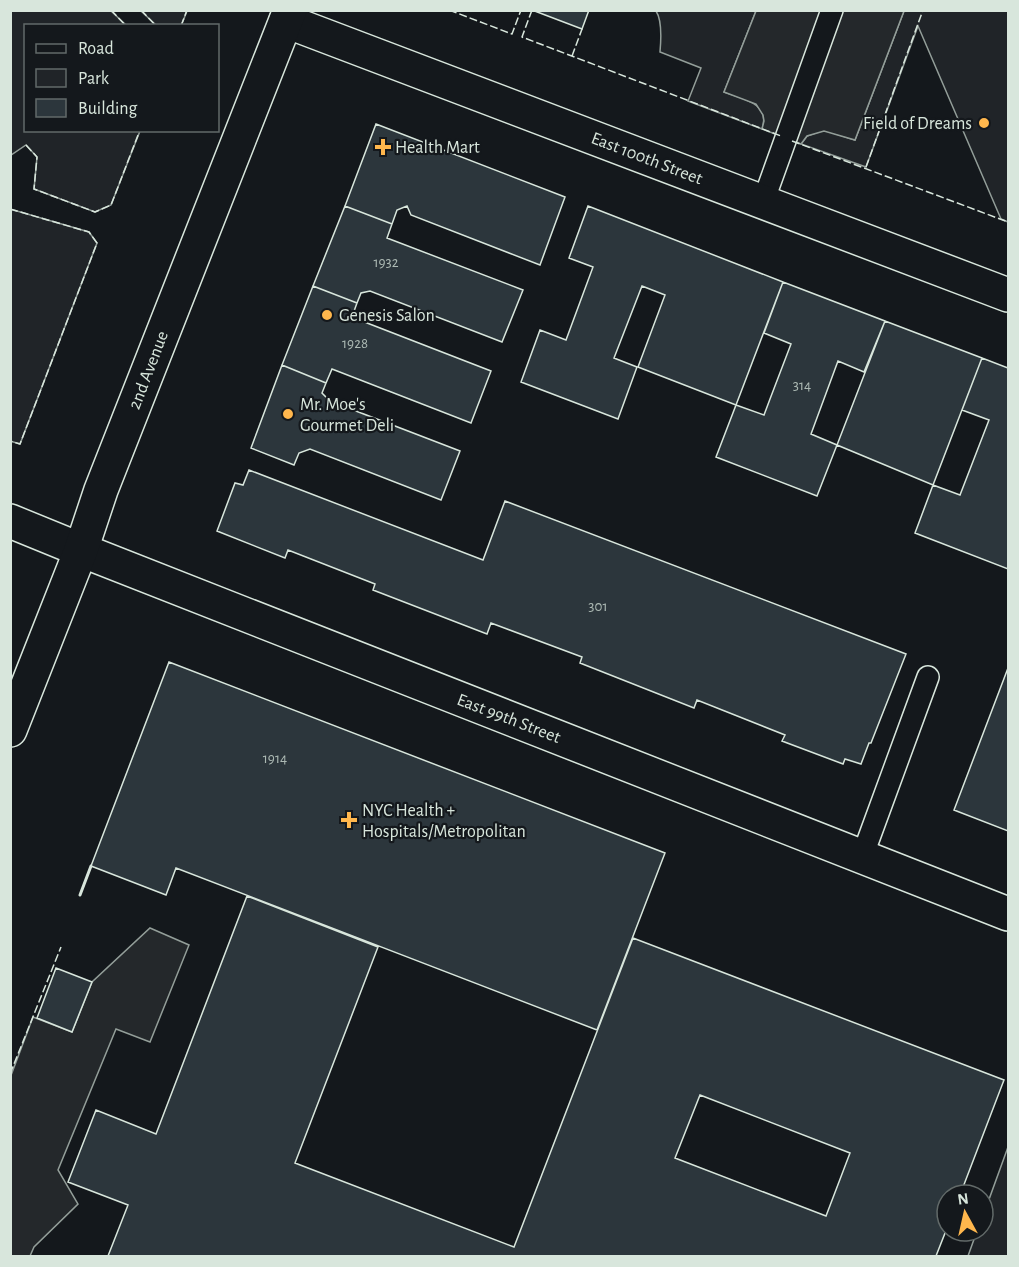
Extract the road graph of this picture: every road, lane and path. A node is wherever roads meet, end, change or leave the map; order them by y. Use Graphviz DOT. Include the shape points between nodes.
graph roads {
  1 [pos="831,10"];
  2 [pos="288,16"];
  3 [pos="763,202"];
  4 [pos="1008,295"];
  5 [pos="10,521"];
  6 [pos="81,550"];
  7 [pos="928,677"];
  8 [pos="10,730"];
  9 [pos="862,857"];
  10 [pos="1008,914"];
  1 -- 3 [label="lane"];
  2 -- 3 [label="street, East 100th Street"];
  2 -- 6 [label="street, 2nd Avenue" via="101,490"];
  3 -- 4 [label="street, East 100th Street"];
  5 -- 6 [label="street, East 99th Street"];
  6 -- 8 [label="street, 2nd Avenue"];
  6 -- 9 [label="street, East 99th Street"];
  7 -- 9 [label="lane"];
  9 -- 10 [label="street, East 99th Street"];
}
